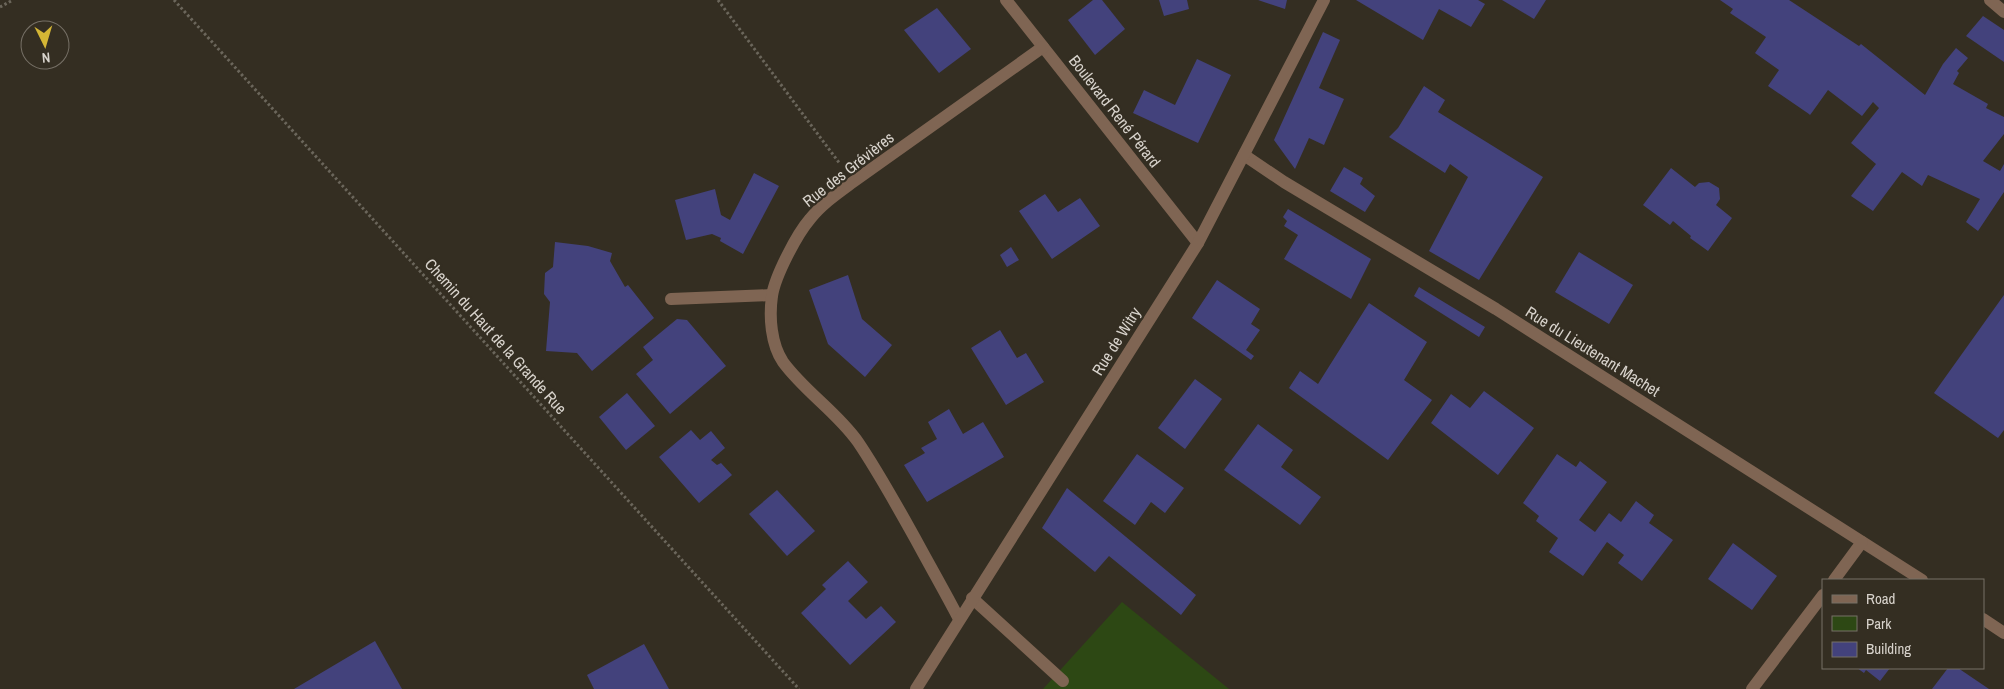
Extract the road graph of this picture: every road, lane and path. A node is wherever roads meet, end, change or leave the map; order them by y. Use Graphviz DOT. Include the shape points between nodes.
graph roads {
  1 [pos="13,0"];
  2 [pos="174,0"];
  3 [pos="718,0"];
  4 [pos="1006,0"];
  5 [pos="1324,0"];
  6 [pos="1990,0"];
  7 [pos="0,7"];
  8 [pos="2004,12"];
  9 [pos="1043,47"];
  10 [pos="1244,155"];
  11 [pos="853,182"];
  12 [pos="1198,243"];
  13 [pos="772,295"];
  14 [pos="671,299"];
  15 [pos="1862,542"];
  16 [pos="1835,579"];
  17 [pos="1920,579"];
  18 [pos="1822,596"];
  19 [pos="972,598"];
  20 [pos="959,619"];
  21 [pos="1984,620"];
  22 [pos="2004,633"];
  23 [pos="1063,681"];
  24 [pos="800,689"];
  25 [pos="916,689"];
  26 [pos="1752,689"];
  1 -- 7 [label="path"];
  2 -- 24 [label="path, Chemin du Haut de la Grande Rue"];
  3 -- 11 [label="path"];
  4 -- 9 [label="street, Boulevard René Pérard"];
  5 -- 10 [label="street, Rue de Witry"];
  6 -- 8 [label="street"];
  9 -- 11 [label="street, Rue des Grévières"];
  9 -- 12 [label="street, Boulevard René Pérard"];
  10 -- 12 [label="street, Rue de Witry"];
  10 -- 15 [label="street, Rue du Lieutenant Machet" via="1496,309"];
  11 -- 13 [label="street, Rue des Grévières" via="810,219 785,263"];
  12 -- 19 [label="street, Rue de Witry"];
  13 -- 14 [label="street"];
  13 -- 20 [label="street, Rue des Grévières" via="774,340 782,360 796,380 856,440 882,479"];
  15 -- 16 [label="street"];
  15 -- 17 [label="street, Rue du Lieutenant Machet"];
  18 -- 26 [label="street"];
  19 -- 20 [label="street, Rue de Witry"];
  19 -- 23 [label="street"];
  20 -- 25 [label="street, Rue de Witry"];
  21 -- 22 [label="street"];
}
